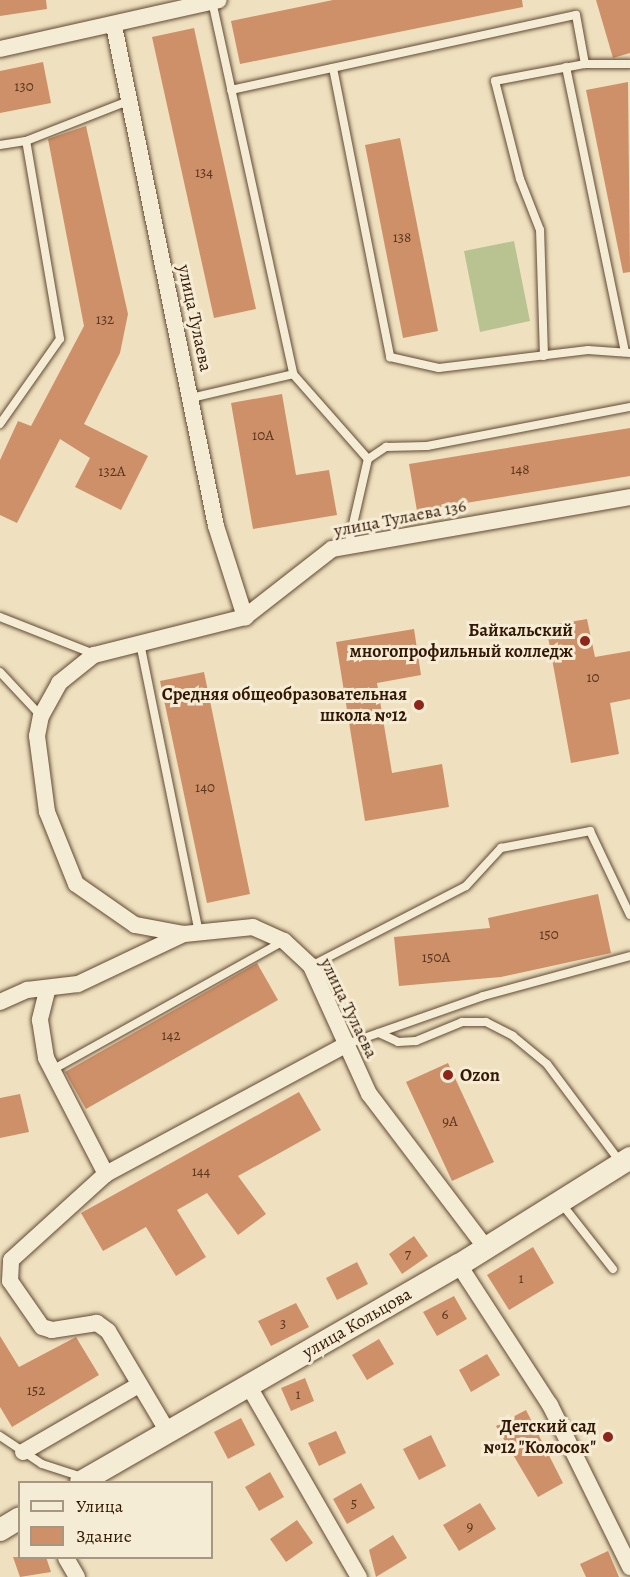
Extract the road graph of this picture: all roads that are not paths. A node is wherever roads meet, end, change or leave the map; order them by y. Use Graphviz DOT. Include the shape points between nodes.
graph roads {
  1 [pos="216,1"];
  2 [pos="114,26"];
  3 [pos="0,49"];
  4 [pos="585,64"];
  5 [pos="630,64"];
  6 [pos="566,67"];
  7 [pos="333,68"];
  8 [pos="231,90"];
  9 [pos="128,101"];
  10 [pos="26,141"];
  11 [pos="0,146"];
  12 [pos="628,353"];
  13 [pos="544,356"];
  14 [pos="293,374"];
  15 [pos="191,398"];
  16 [pos="630,407"];
  17 [pos="0,424"];
  18 [pos="368,459"];
  19 [pos="630,497"];
  20 [pos="348,546"];
  21 [pos="0,617"];
  22 [pos="245,617"];
  23 [pos="140,643"];
  24 [pos="94,655"];
  25 [pos="0,672"];
  26 [pos="41,716"];
  27 [pos="630,915"];
  28 [pos="191,933"];
  29 [pos="284,941"];
  30 [pos="630,956"];
  31 [pos="310,966"];
  32 [pos="47,991"];
  33 [pos="0,1002"];
  34 [pos="379,1033"];
  35 [pos="347,1044"];
  36 [pos="52,1070"];
  37 [pos="626,1160"];
  38 [pos="106,1174"];
  39 [pos="560,1202"];
  40 [pos="486,1248"];
  41 [pos="459,1265"];
  42 [pos="613,1269"];
  43 [pos="248,1385"];
  44 [pos="137,1386"];
  45 [pos="168,1432"];
  46 [pos="0,1436"];
  47 [pos="23,1452"];
  48 [pos="85,1481"];
  49 [pos="18,1519"];
  50 [pos="0,1530"];
  51 [pos="67,1559"];
  52 [pos="630,1567"];
  53 [pos="77,1577"];
  54 [pos="359,1577"];
  1 -- 2 [label="street"];
  1 -- 8 [label="lane"];
  2 -- 3 [label="street"];
  2 -- 9 [label="street, улица Тулаева"];
  4 -- 5 [label="lane"];
  4 -- 6 [label="lane"];
  4 -- 7 [label="lane" via="576,15"];
  6 -- 12 [label="lane"];
  6 -- 13 [label="lane" via="495,81 520,179 540,230"];
  7 -- 8 [label="lane"];
  7 -- 13 [label="lane" via="390,357 439,368"];
  8 -- 14 [label="lane"];
  9 -- 10 [label="lane"];
  9 -- 15 [label="street, улица Тулаева"];
  10 -- 11 [label="lane"];
  10 -- 17 [label="lane" via="60,339"];
  12 -- 13 [label="lane" via="588,350"];
  14 -- 15 [label="lane"];
  14 -- 18 [label="lane"];
  15 -- 22 [label="street, улица Тулаева" via="216,526"];
  16 -- 18 [label="lane" via="427,446 386,447"];
  18 -- 20 [label="lane"];
  19 -- 20 [label="street, улица Тулаева 136"];
  20 -- 22 [label="street, улица Тулаева 136" via="332,549"];
  21 -- 24 [label="lane"];
  22 -- 23 [label="street, улица Тулаева 136"];
  23 -- 24 [label="street, улица Тулаева 136"];
  23 -- 28 [label="lane"];
  24 -- 26 [label="street, улица Тулаева" via="59,683"];
  25 -- 26 [label="lane"];
  26 -- 28 [label="street, улица Тулаева" via="37,736 47,812 76,884 135,926"];
  27 -- 31 [label="lane" via="590,831 501,848 466,886"];
  28 -- 29 [label="street, улица Тулаева" via="253,927"];
  28 -- 32 [label="street" via="78,984"];
  29 -- 31 [label="street, улица Тулаева"];
  29 -- 36 [label="lane"];
  30 -- 34 [label="lane" via="483,996"];
  31 -- 35 [label="street, улица Тулаева"];
  32 -- 33 [label="street" via="27,990"];
  32 -- 36 [label="street" via="40,1020"];
  34 -- 35 [label="lane"];
  34 -- 37 [label="lane" via="398,1042 416,1041 462,1022 486,1022 513,1036 547,1064"];
  35 -- 38 [label="street"];
  35 -- 40 [label="street, улица Тулаева" via="369,1094"];
  36 -- 38 [label="street"];
  37 -- 39 [label="main road, улица Кольцова"];
  38 -- 44 [label="street" via="11,1260 7,1271 42,1327 52,1330 97,1323 108,1331"];
  39 -- 40 [label="main road, улица Кольцова"];
  39 -- 42 [label="lane"];
  40 -- 41 [label="main road, улица Кольцова"];
  41 -- 43 [label="main road, улица Кольцова"];
  41 -- 52 [label="street" via="550,1405"];
  43 -- 45 [label="main road, улица Кольцова"];
  43 -- 54 [label="street"];
  44 -- 45 [label="street"];
  44 -- 47 [label="street"];
  45 -- 48 [label="main road, улица Кольцова"];
  46 -- 47 [label="lane"];
  47 -- 48 [label="lane"];
  49 -- 50 [label="main road"];
  51 -- 53 [label="street"];
}
